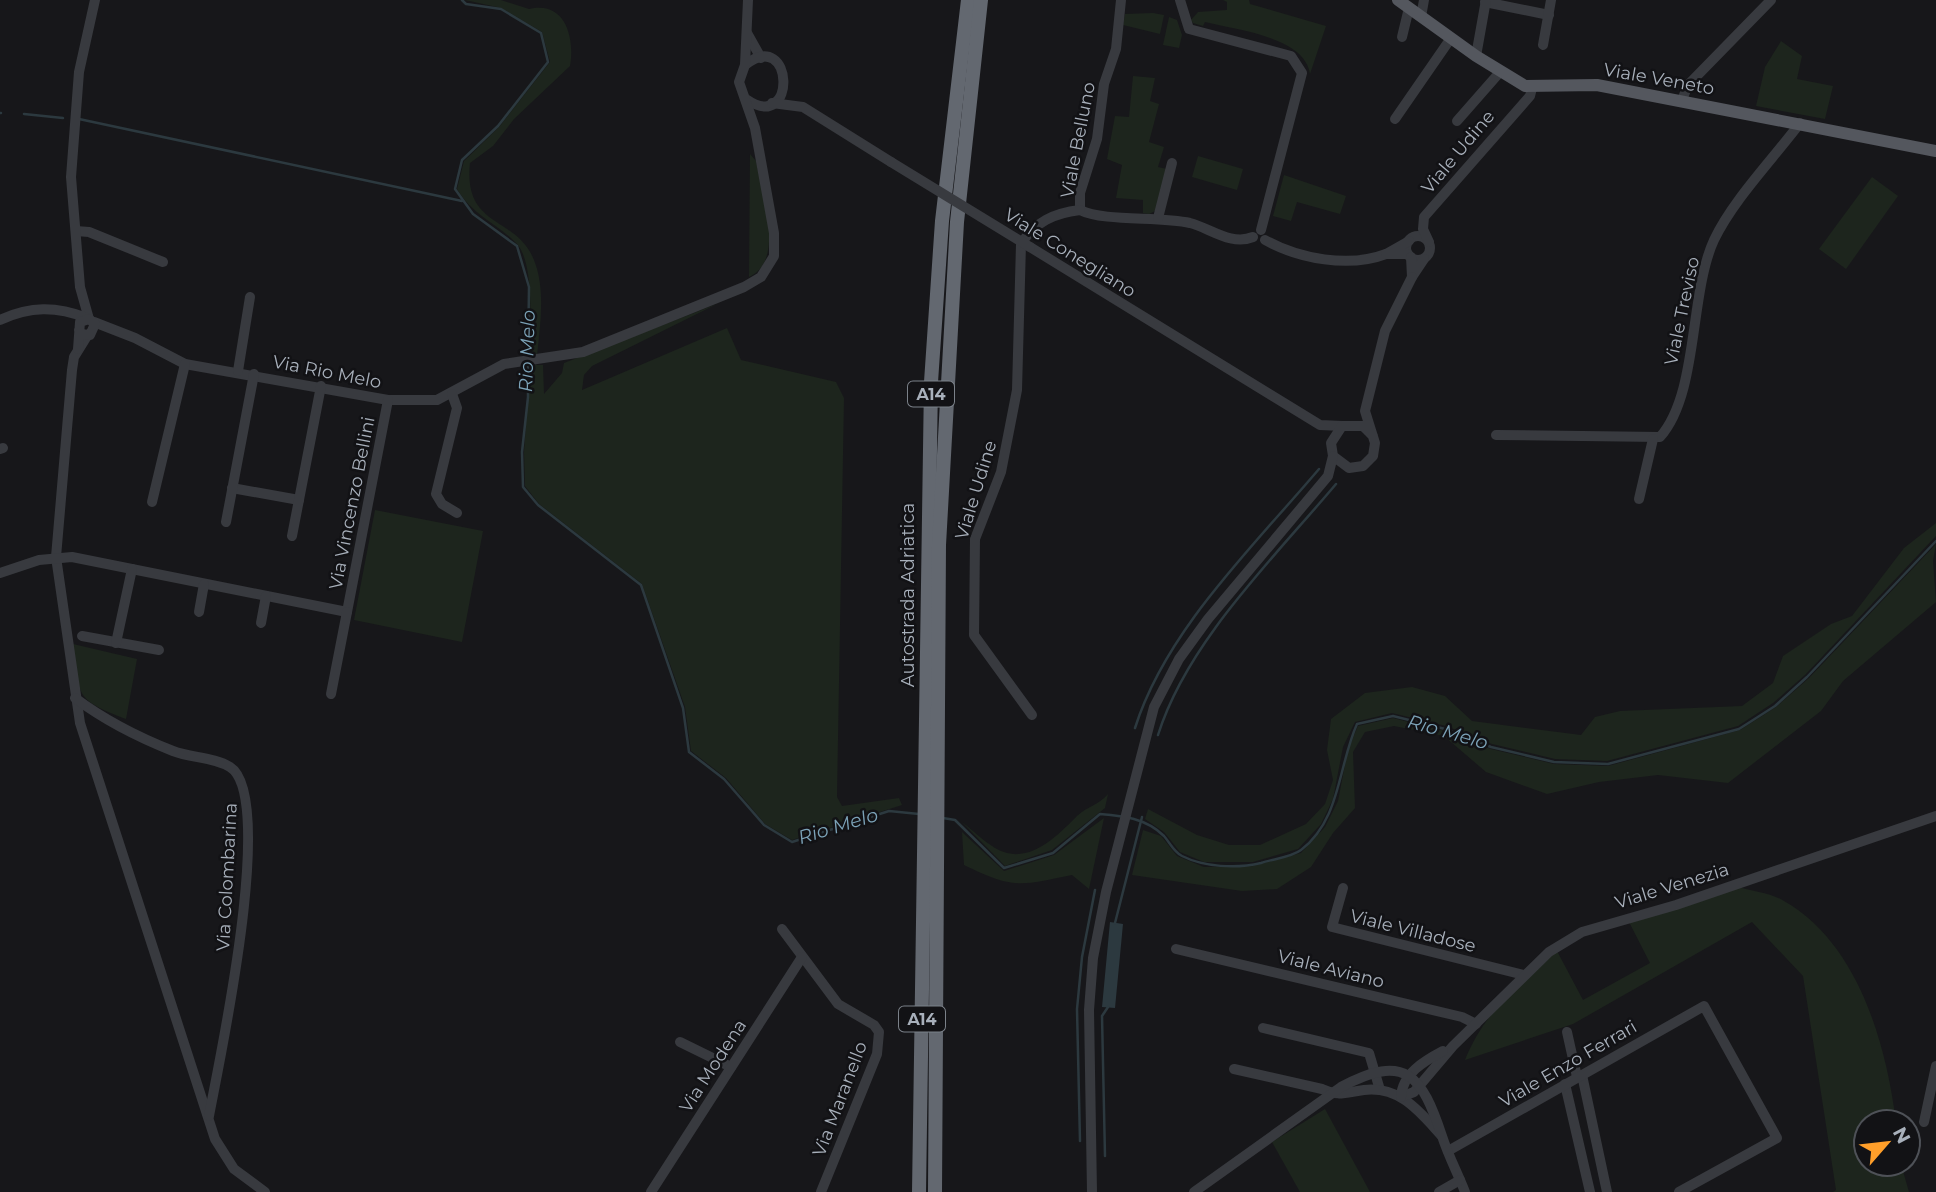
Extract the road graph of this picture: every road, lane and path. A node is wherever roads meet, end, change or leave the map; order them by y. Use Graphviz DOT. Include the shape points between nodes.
graph roads {
  1 [pos="95,0"];
  2 [pos="748,0"];
  3 [pos="968,0"];
  4 [pos="981,0"];
  5 [pos="1121,0"];
  6 [pos="1180,0"];
  7 [pos="1398,0"];
  8 [pos="1424,0"];
  9 [pos="1551,0"];
  10 [pos="1771,0"];
  11 [pos="1485,1"];
  12 [pos="1409,8"];
  13 [pos="1549,15"];
  14 [pos="1421,17"];
  15 [pos="747,33"];
  16 [pos="1402,37"];
  17 [pos="1451,38"];
  18 [pos="1543,44"];
  19 [pos="1476,56"];
  20 [pos="761,58"];
  21 [pos="745,65"];
  22 [pos="1500,72"];
  23 [pos="786,81"];
  24 [pos="1532,88"];
  25 [pos="747,99"];
  26 [pos="1682,100"];
  27 [pos="767,104"];
  28 [pos="803,107"];
  29 [pos="1395,119"];
  30 [pos="1457,121"];
  31 [pos="1800,123"];
  32 [pos="755,128"];
  33 [pos="1936,151"];
  34 [pos="1172,163"];
  35 [pos="1080,211"];
  36 [pos="1157,218"];
  37 [pos="76,231"];
  38 [pos="1259,236"];
  39 [pos="1409,240"];
  40 [pos="1429,242"];
  41 [pos="1386,254"];
  42 [pos="1409,255"];
  43 [pos="1424,258"];
  44 [pos="163,262"];
  45 [pos="1412,277"];
  46 [pos="250,297"];
  47 [pos="62,309"];
  48 [pos="0,320"];
  49 [pos="90,320"];
  50 [pos="118,331"];
  51 [pos="84,332"];
  52 [pos="186,364"];
  53 [pos="238,371"];
  54 [pos="254,374"];
  55 [pos="321,386"];
  56 [pos="452,394"];
  57 [pos="388,400"];
  58 [pos="1365,411"];
  59 [pos="1320,425"];
  60 [pos="1346,425"];
  61 [pos="1496,435"];
  62 [pos="1373,436"];
  63 [pos="1653,439"];
  64 [pos="1332,453"];
  65 [pos="1349,468"];
  66 [pos="1328,476"];
  67 [pos="232,488"];
  68 [pos="1639,499"];
  69 [pos="299,500"];
  70 [pos="152,502"];
  71 [pos="457,513"];
  72 [pos="226,522"];
  73 [pos="292,536"];
  74 [pos="56,558"];
  75 [pos="132,569"];
  76 [pos="0,573"];
  77 [pos="204,584"];
  78 [pos="266,596"];
  79 [pos="198,612"];
  80 [pos="347,612"];
  81 [pos="261,623"];
  82 [pos="82,636"];
  83 [pos="116,643"];
  84 [pos="159,650"];
  85 [pos="331,694"];
  86 [pos="75,698"];
  87 [pos="1032,715"];
  88 [pos="1936,816"];
  89 [pos="1343,888"];
  90 [pos="782,929"];
  91 [pos="1176,949"];
  92 [pos="802,957"];
  93 [pos="1524,975"];
  94 [pos="1476,1024"];
  95 [pos="1263,1028"];
  96 [pos="1566,1032"];
  97 [pos="680,1042"];
  98 [pos="1453,1046"];
  99 [pos="1425,1060"];
  100 [pos="1936,1066"];
  101 [pos="731,1067"];
  102 [pos="1234,1069"];
  103 [pos="1376,1071"];
  104 [pos="1396,1071"];
  105 [pos="1410,1076"];
  106 [pos="1579,1076"];
  107 [pos="1420,1084"];
  108 [pos="1565,1084"];
  109 [pos="1380,1090"];
  110 [pos="1333,1095"];
  111 [pos="1401,1097"];
  112 [pos="208,1120"];
  113 [pos="1924,1122"];
  114 [pos="1441,1135"];
  115 [pos="1448,1151"];
  116 [pos="1460,1180"];
  117 [pos="265,1192"];
  118 [pos="651,1192"];
  119 [pos="821,1192"];
  120 [pos="919,1192"];
  121 [pos="936,1192"];
  122 [pos="1092,1192"];
  123 [pos="1194,1192"];
  124 [pos="1439,1192"];
  125 [pos="1465,1192"];
  126 [pos="1590,1192"];
  127 [pos="1607,1192"];
  128 [pos="1679,1192"];
  1 -- 37 [label="street" via="79,72 73,134"];
  2 -- 15 [label="street"];
  3 -- 120 [label="highway, Autostrada Adriatica / A14" via="942,221 931,382"];
  4 -- 121 [label="highway, Autostrada Adriatica / A14" via="957,222 939,545"];
  5 -- 35 [label="street, Viale Belluno" via="1116,49 1104,85"];
  6 -- 38 [label="street" via="1189,29 1291,56 1301,67"];
  7 -- 12 [label="main road, Viale Veneto"];
  8 -- 14 [label="street"];
  9 -- 13 [label="street"];
  10 -- 26 [label="street" via="1688,85"];
  11 -- 13 [label="street"];
  11 -- 19 [label="street"];
  12 -- 14 [label="main road, Viale Veneto"];
  12 -- 16 [label="street"];
  13 -- 18 [label="street"];
  14 -- 17 [label="main road, Viale Veneto"];
  15 -- 20 [label="street"];
  15 -- 21 [label="street"];
  17 -- 19 [label="main road, Viale Veneto"];
  17 -- 29 [label="street"];
  19 -- 22 [label="main road, Viale Veneto"];
  20 -- 21 [label="street"];
  20 -- 23 [label="street" via="778,64"];
  21 -- 25 [label="street" via="739,82"];
  22 -- 24 [label="main road, Viale Veneto"];
  22 -- 30 [label="street"];
  23 -- 27 [label="street" via="782,94"];
  23 -- 28 [label="street, Viale Conegliano"];
  24 -- 26 [label="main road, Viale Veneto" via="1597,85"];
  24 -- 40 [label="street, Viale Udine" via="1530,96 1424,217"];
  25 -- 27 [label="street"];
  25 -- 32 [label="street"];
  26 -- 31 [label="main road, Viale Veneto"];
  27 -- 28 [label="street, Viale Conegliano"];
  27 -- 32 [label="street"];
  28 -- 59 [label="street, Viale Conegliano, bridge"];
  31 -- 33 [label="main road, Viale Veneto"];
  31 -- 63 [label="street, Viale Treviso" via="1714,241 1681,391 1664,431"];
  32 -- 56 [label="street, Via Rio Melo" via="774,233 774,256 761,277 583,352 484,373"];
  34 -- 36 [label="street"];
  35 -- 36 [label="street, Viale Belluno"];
  35 -- 87 [label="street, Viale Udine" via="1040,223 1021,244 1016,400 1001,472 974,546 974,635"];
  36 -- 38 [label="street, Viale Belluno" via="1232,239"];
  37 -- 44 [label="street"];
  37 -- 49 [label="street" via="80,287"];
  38 -- 41 [label="street" via="1285,249 1340,261"];
  39 -- 40 [label="street" via="1420,236"];
  39 -- 41 [label="street"];
  39 -- 42 [label="street"];
  40 -- 43 [label="street, Viale Udine"];
  41 -- 42 [label="street"];
  42 -- 43 [label="street"];
  42 -- 45 [label="street"];
  43 -- 45 [label="street, Viale Udine"];
  45 -- 58 [label="street, Viale Udine" via="1385,331"];
  46 -- 53 [label="street"];
  47 -- 48 [label="street" via="20,311"];
  47 -- 49 [label="street, Via Rio Melo"];
  47 -- 51 [label="street"];
  49 -- 50 [label="street, Via Rio Melo"];
  49 -- 51 [label="street"];
  49 -- 51 [label="street" via="95,329"];
  50 -- 51 [label="street"];
  50 -- 52 [label="street, Via Rio Melo"];
  51 -- 74 [label="street" via="70,386"];
  52 -- 53 [label="street, Via Rio Melo"];
  52 -- 70 [label="street"];
  53 -- 54 [label="street, Via Rio Melo"];
  54 -- 55 [label="street, Via Rio Melo"];
  54 -- 67 [label="street"];
  55 -- 57 [label="street, Via Rio Melo"];
  55 -- 69 [label="street"];
  56 -- 57 [label="street, Via Rio Melo" via="422,402"];
  56 -- 71 [label="street" via="457,408 436,494"];
  57 -- 80 [label="street, Via Vincenzo Bellini"];
  58 -- 60 [label="street"];
  58 -- 62 [label="street"];
  59 -- 60 [label="street, Viale Conegliano"];
  59 -- 64 [label="street"];
  60 -- 62 [label="street" via="1363,426"];
  60 -- 64 [label="street" via="1333,436"];
  61 -- 63 [label="street"];
  62 -- 65 [label="street" via="1373,456 1363,466"];
  63 -- 68 [label="street, Viale Treviso"];
  64 -- 65 [label="street"];
  64 -- 66 [label="street"];
  65 -- 66 [label="street"];
  66 -- 122 [label="street" via="1208,619 1179,659 1154,707 1093,958 1089,1010"];
  67 -- 69 [label="street"];
  67 -- 72 [label="street"];
  69 -- 73 [label="street"];
  74 -- 75 [label="street, Via Vincenzo Bellini"];
  74 -- 76 [label="street, Via Vincenzo Bellini"];
  74 -- 86 [label="street"];
  75 -- 77 [label="street, Via Vincenzo Bellini"];
  75 -- 83 [label="street"];
  77 -- 78 [label="street, Via Vincenzo Bellini"];
  77 -- 79 [label="street"];
  78 -- 80 [label="street, Via Vincenzo Bellini"];
  78 -- 81 [label="street"];
  80 -- 85 [label="street, Via Vincenzo Bellini"];
  82 -- 83 [label="street"];
  83 -- 84 [label="street"];
  86 -- 112 [label="street"];
  86 -- 112 [label="street, Via Colombarina" via="172,751 229,766 243,782 248,809 239,957"];
  88 -- 93 [label="street, Viale Venezia" via="1583,932 1549,951"];
  89 -- 93 [label="street, Viale Villadose" via="1332,927"];
  90 -- 92 [label="street, Via Maranello"];
  91 -- 94 [label="street, Viale Aviano"];
  92 -- 101 [label="street, Via Modena"];
  92 -- 119 [label="street, Via Maranello" via="838,1004 874,1025 880,1044"];
  93 -- 94 [label="street, Viale Venezia"];
  94 -- 98 [label="street, Viale Venezia"];
  95 -- 103 [label="street" via="1369,1052"];
  96 -- 106 [label="street"];
  97 -- 101 [label="street"];
  98 -- 99 [label="street, Viale Venezia"];
  98 -- 107 [label="street, Viale Venezia"];
  99 -- 104 [label="street, Viale Venezia"];
  99 -- 105 [label="street, Viale Venezia"];
  100 -- 113 [label="street"];
  101 -- 118 [label="street, Via Modena"];
  102 -- 110 [label="street"];
  103 -- 104 [label="street, Viale Venezia"];
  103 -- 109 [label="street"];
  103 -- 110 [label="street, Viale Venezia"];
  104 -- 105 [label="street, Viale Venezia"];
  105 -- 107 [label="street, Viale Venezia"];
  105 -- 111 [label="street, Viale Venezia"];
  106 -- 108 [label="street, Viale Enzo Ferrari"];
  106 -- 127 [label="street"];
  106 -- 128 [label="street, Viale Enzo Ferrari" via="1704,1006 1777,1138"];
  107 -- 111 [label="street, Viale Venezia"];
  107 -- 114 [label="street"];
  108 -- 115 [label="street, Viale Enzo Ferrari"];
  108 -- 126 [label="street"];
  109 -- 110 [label="street, Viale Venezia"];
  109 -- 111 [label="street, Viale Venezia"];
  110 -- 123 [label="street, Viale Venezia"];
  111 -- 114 [label="street"];
  112 -- 117 [label="street" via="223,1156"];
  114 -- 115 [label="street"];
  115 -- 116 [label="street"];
  116 -- 124 [label="street"];
  116 -- 125 [label="street"];
}
